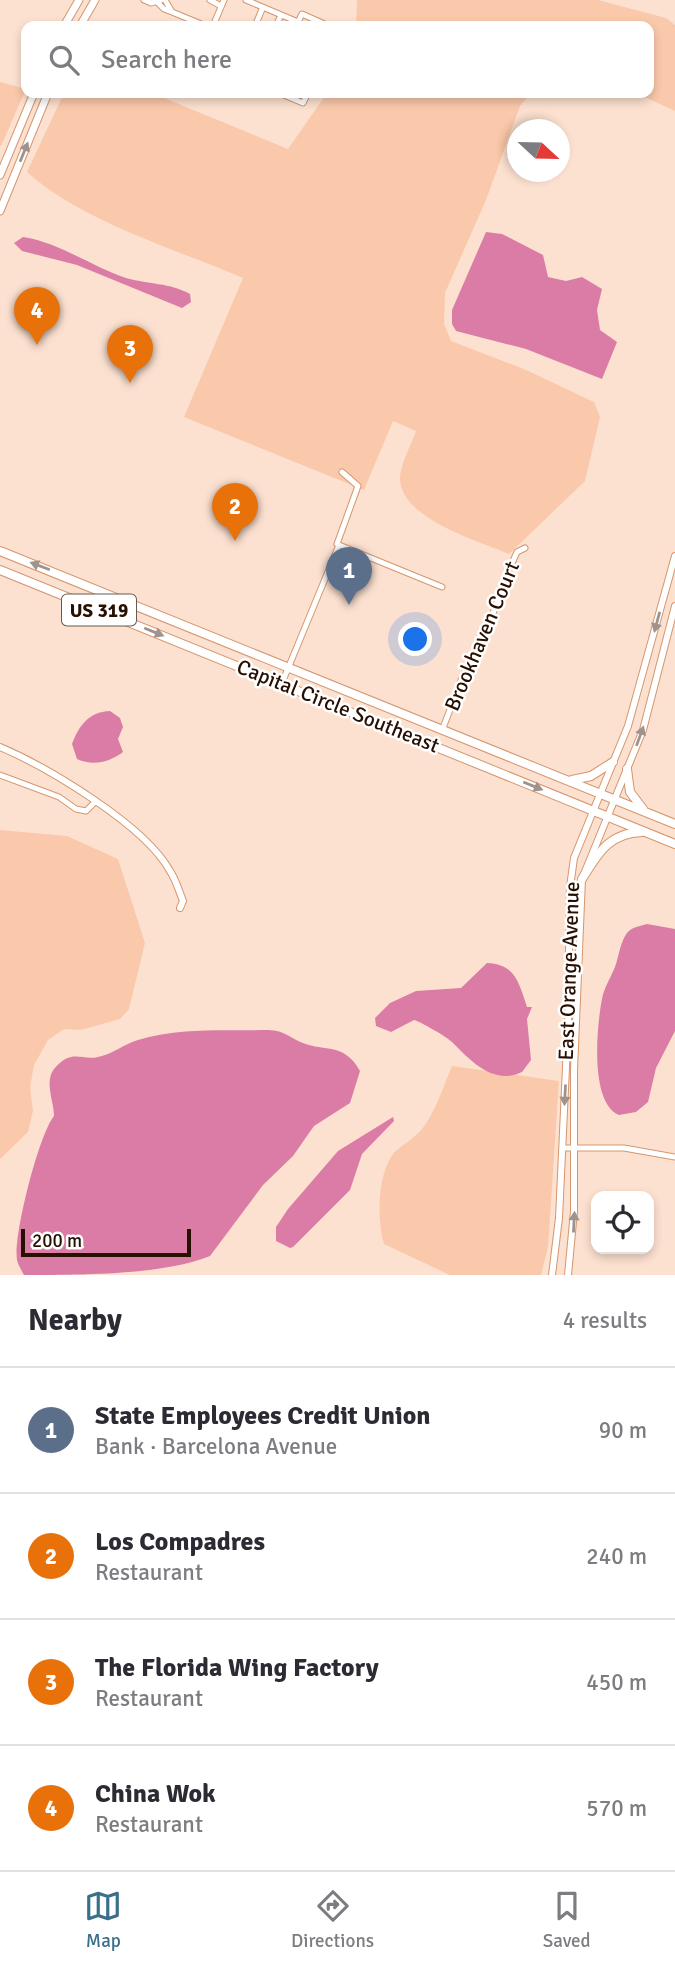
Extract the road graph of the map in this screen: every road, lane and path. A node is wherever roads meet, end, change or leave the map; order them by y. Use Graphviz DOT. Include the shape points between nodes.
graph roads {
  1 [pos="79,0"];
  2 [pos="94,0"];
  3 [pos="144,0"];
  4 [pos="211,0"];
  5 [pos="246,0"];
  6 [pos="160,1"];
  7 [pos="223,3"];
  8 [pos="263,7"];
  9 [pos="281,15"];
  10 [pos="67,21"];
  11 [pos="82,21"];
  12 [pos="194,21"];
  13 [pos="215,21"];
  14 [pos="257,21"];
  15 [pos="278,21"];
  16 [pos="292,21"];
  17 [pos="298,21"];
  18 [pos="318,21"];
  19 [pos="32,98"];
  20 [pos="46,98"];
  21 [pos="291,98"];
  22 [pos="306,98"];
  23 [pos="0,175"];
  24 [pos="0,211"];
  25 [pos="342,472"];
  26 [pos="338,545"];
  27 [pos="525,548"];
  28 [pos="0,551"];
  29 [pos="675,556"];
  30 [pos="0,570"];
  31 [pos="442,587"];
  32 [pos="675,606"];
  33 [pos="289,665"];
  34 [pos="282,683"];
  35 [pos="443,728"];
  36 [pos="0,747"];
  37 [pos="613,762"];
  38 [pos="627,769"];
  39 [pos="0,775"];
  40 [pos="572,780"];
  41 [pos="600,792"];
  42 [pos="615,799"];
  43 [pos="96,801"];
  44 [pos="592,810"];
  45 [pos="645,812"];
  46 [pos="607,815"];
  47 [pos="675,824"];
  48 [pos="645,832"];
  49 [pos="675,844"];
  50 [pos="582,878"];
  51 [pos="180,908"];
  52 [pos="574,1147"];
  53 [pos="563,1148"];
  54 [pos="675,1157"];
  55 [pos="552,1275"];
  56 [pos="568,1275"];
  1 -- 10 [label="main road"];
  2 -- 11 [label="main road"];
  3 -- 6 [label="street"];
  4 -- 7 [label="street"];
  5 -- 8 [label="street"];
  6 -- 12 [label="street"];
  7 -- 13 [label="street"];
  8 -- 9 [label="street"];
  8 -- 14 [label="street"];
  9 -- 15 [label="street"];
  9 -- 16 [label="street"];
  17 -- 18 [label="street" via="302,14"];
  19 -- 23 [label="main road"];
  24 -- 20 [label="main road, one-way"];
  21 -- 22 [label="street" via="303,103"];
  25 -- 26 [label="street" via="358,486"];
  26 -- 31 [label="street"];
  26 -- 33 [label="street"];
  27 -- 35 [label="street, Brookhaven Court" via="517,552"];
  33 -- 28 [label="main road, Capital Circle Southeast / US 319, one-way"];
  29 -- 37 [label="street, East Orange Avenue, one-way" via="628,726"];
  30 -- 34 [label="main road, Capital Circle Southeast / US 319, one-way"];
  38 -- 32 [label="street, East Orange Avenue, one-way" via="649,708"];
  33 -- 34 [label="street"];
  33 -- 35 [label="main road, Capital Circle Southeast / US 319"];
  34 -- 44 [label="main road, Capital Circle Southeast / US 319, one-way"];
  35 -- 40 [label="main road, Capital Circle Southeast / US 319"];
  36 -- 43 [label="street" via="44,767"];
  37 -- 40 [label="main road" via="592,776"];
  37 -- 41 [label="street, East Orange Avenue"];
  38 -- 42 [label="street, East Orange Avenue"];
  38 -- 45 [label="main road" via="630,792"];
  39 -- 43 [label="street" via="59,797 81,811"];
  40 -- 41 [label="main road, Capital Circle Southeast / US 319"];
  41 -- 42 [label="main road, Capital Circle Southeast / US 319"];
  41 -- 44 [label="street, East Orange Avenue"];
  42 -- 45 [label="main road, Capital Circle Southeast / US 319"];
  42 -- 46 [label="street, East Orange Avenue"];
  43 -- 51 [label="street" via="170,869 183,901"];
  44 -- 46 [label="main road, Capital Circle Southeast / US 319"];
  44 -- 53 [label="street, East Orange Avenue, one-way" via="570,887"];
  45 -- 47 [label="main road, Capital Circle Southeast / US 319"];
  46 -- 48 [label="main road, Capital Circle Southeast / US 319"];
  46 -- 50 [label="street, East Orange Avenue"];
  48 -- 49 [label="main road, Capital Circle Southeast / US 319"];
  48 -- 50 [label="main road" via="613,838"];
  50 -- 52 [label="street, East Orange Avenue"];
  52 -- 53 [label="street"];
  52 -- 54 [label="street" via="624,1148"];
  56 -- 52 [label="street, East Orange Avenue, one-way"];
  53 -- 55 [label="street, East Orange Avenue"];
}
